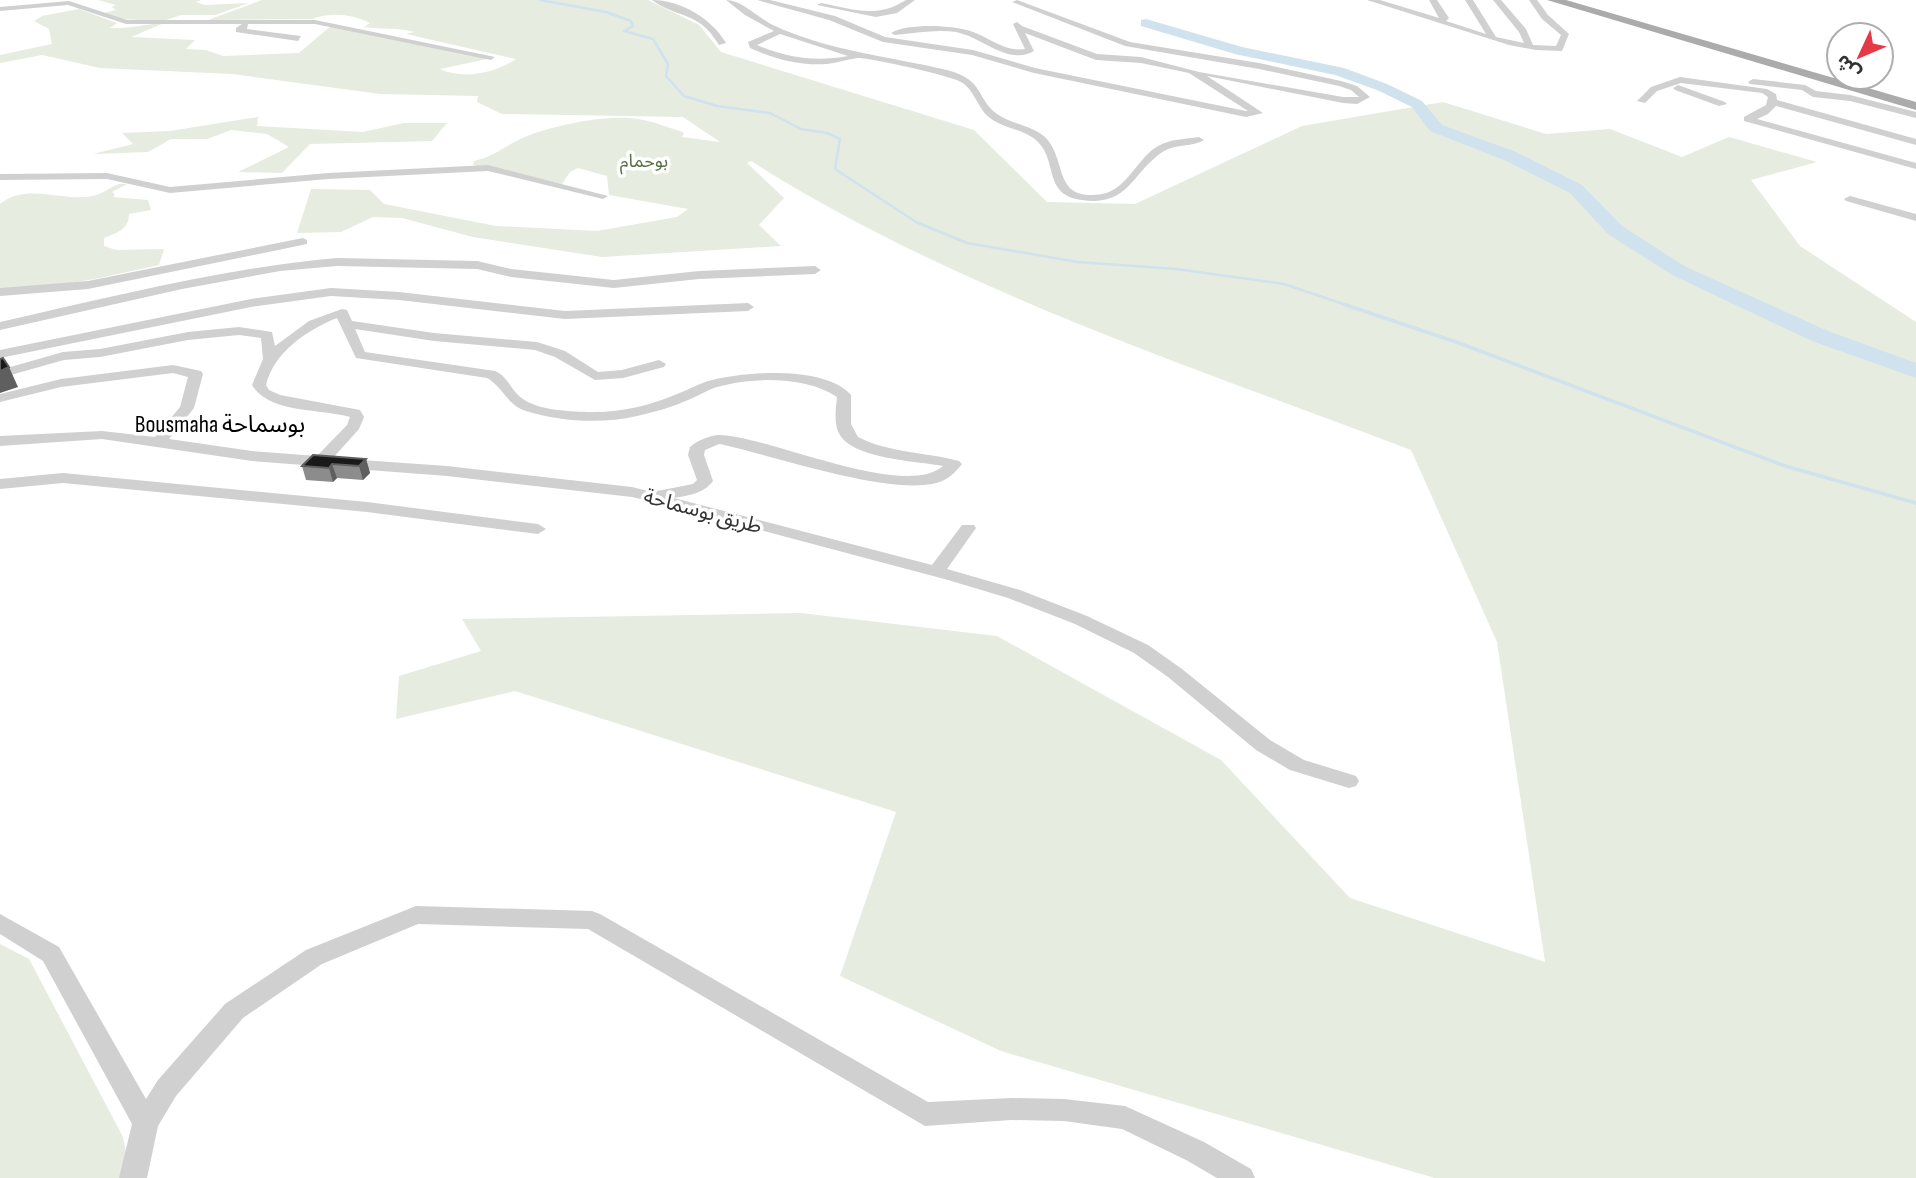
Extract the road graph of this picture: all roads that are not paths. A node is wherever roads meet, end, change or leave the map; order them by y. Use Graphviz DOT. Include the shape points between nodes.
graph roads {
  1 [pos="23,0"];
  2 [pos="656,0"];
  3 [pos="802,0"];
  4 [pos="911,0"];
  5 [pos="1371,0"];
  6 [pos="1433,0"];
  7 [pos="1469,0"];
  8 [pos="1497,0"];
  9 [pos="1533,0"];
  10 [pos="1553,0"];
  11 [pos="1561,0"];
  12 [pos="762,1"];
  13 [pos="1014,1"];
  14 [pos="71,2"];
  15 [pos="734,3"];
  16 [pos="822,5"];
  17 [pos="34,6"];
  18 [pos="2,8"];
  19 [pos="805,10"];
  20 [pos="252,21"];
  21 [pos="1440,22"];
  22 [pos="1020,29"];
  23 [pos="781,31"];
  24 [pos="870,34"];
  25 [pos="856,36"];
  26 [pos="1492,37"];
  27 [pos="298,38"];
  28 [pos="842,39"];
  29 [pos="883,39"];
  30 [pos="722,43"];
  31 [pos="820,43"];
  32 [pos="1530,47"];
  33 [pos="846,51"];
  34 [pos="859,56"];
  35 [pos="491,57"];
  36 [pos="1192,71"];
  37 [pos="1671,71"];
  38 [pos="1661,85"];
  39 [pos="1764,91"];
  40 [pos="1813,94"];
  41 [pos="1642,102"];
  42 [pos="1773,102"];
  43 [pos="1722,104"];
  44 [pos="1916,104"];
  45 [pos="1840,108"];
  46 [pos="1916,115"];
  47 [pos="1199,140"];
  48 [pos="1916,142"];
  49 [pos="1916,166"];
  50 [pos="0,177"];
  51 [pos="603,196"];
  52 [pos="1850,199"];
  53 [pos="1915,217"];
  54 [pos="303,243"];
  55 [pos="815,270"];
  56 [pos="0,292"];
  57 [pos="748,307"];
  58 [pos="348,324"];
  59 [pos="0,326"];
  60 [pos="0,354"];
  61 [pos="270,359"];
  62 [pos="659,364"];
  63 [pos="0,374"];
  64 [pos="0,398"];
  65 [pos="0,441"];
  66 [pos="158,442"];
  67 [pos="321,461"];
  68 [pos="0,484"];
  69 [pos="650,497"];
  70 [pos="968,528"];
  71 [pos="538,529"];
  72 [pos="936,572"];
  73 [pos="1349,781"];
  74 [pos="0,923"];
  75 [pos="145,1122"];
  76 [pos="133,1178"];
  77 [pos="1241,1178"];
  1 -- 17 [label="street"];
  2 -- 30 [label="street" via="707,20"];
  3 -- 16 [label="street"];
  4 -- 16 [label="street" via="876,15"];
  5 -- 21 [label="street"];
  6 -- 21 [label="street" via="1445,18"];
  7 -- 26 [label="street"];
  8 -- 32 [label="street"];
  9 -- 32 [label="street" via="1545,18 1565,34 1559,49"];
  10 -- 44 [label="main road"];
  11 -- 44 [label="main road"];
  12 -- 15 [label="street"];
  12 -- 19 [label="street"];
  13 -- 22 [label="street" via="1018,7 1014,18"];
  13 -- 36 [label="street" via="1128,44 1340,84 1365,97 1357,101 1324,97"];
  14 -- 17 [label="street"];
  14 -- 20 [label="street" via="126,22"];
  15 -- 23 [label="street"];
  16 -- 19 [label="street"];
  17 -- 18 [label="street"];
  19 -- 24 [label="street"];
  20 -- 27 [label="street" via="239,30"];
  20 -- 35 [label="street" via="335,24"];
  21 -- 26 [label="street"];
  22 -- 24 [label="street" via="1030,51 1013,54 956,30"];
  22 -- 36 [label="street" via="1096,57 1141,60"];
  23 -- 31 [label="street"];
  23 -- 34 [label="street" via="763,36 752,42 753,46 814,64"];
  24 -- 25 [label="street"];
  24 -- 29 [label="street"];
  26 -- 32 [label="street"];
  28 -- 31 [label="street"];
  29 -- 33 [label="street"];
  29 -- 36 [label="street" via="973,53 1216,109 1258,113"];
  31 -- 33 [label="street"];
  33 -- 34 [label="street"];
  34 -- 47 [label="street" via="968,82 994,116 1041,137 1049,149 1055,177 1069,194 1079,197 1116,194 1161,148"];
  37 -- 40 [label="street" via="1805,88"];
  38 -- 39 [label="street" via="1680,80"];
  38 -- 41 [label="street"];
  38 -- 43 [label="street" via="1687,89"];
  39 -- 40 [label="street"];
  39 -- 42 [label="street" via="1773,96"];
  40 -- 45 [label="street"];
  40 -- 46 [label="street"];
  42 -- 48 [label="street"];
  42 -- 49 [label="street" via="1762,114 1746,119"];
  50 -- 51 [label="street" via="107,176 179,190 480,168"];
  52 -- 53 [label="street"];
  54 -- 56 [label="street" via="88,285"];
  55 -- 59 [label="street" via="614,284 477,265 337,262 182,285"];
  57 -- 60 [label="street" via="583,315 331,292 251,303"];
  58 -- 61 [label="street" via="342,313 327,315"];
  58 -- 62 [label="street" via="537,346 595,376"];
  58 -- 69 [label="street" via="361,355 491,374 522,404 588,416 655,408 716,383 789,378 831,385 844,395 846,433 853,441 954,464 945,476 934,480 888,479 718,439 698,447 696,455 705,481 699,487"];
  61 -- 63 [label="street" via="267,335 219,332 63,356"];
  61 -- 67 [label="street" via="259,385 264,393 346,410 357,417"];
  64 -- 66 [label="street" via="61,383 173,369 196,374 187,408"];
  65 -- 66 [label="street, طريق بوسماحة" via="102,435"];
  66 -- 67 [label="street, طريق بوسماحة"];
  67 -- 69 [label="street, طريق بوسماحة" via="447,471"];
  68 -- 71 [label="street" via="63,478 367,507"];
  69 -- 72 [label="street, طريق بوسماحة"];
  70 -- 72 [label="street"];
  72 -- 73 [label="street, طريق بوسماحة" via="1025,598 1141,649 1263,745 1297,765"];
  74 -- 75 [label="street" via="51,954"];
  75 -- 76 [label="street"];
  75 -- 77 [label="street" via="167,1088 234,1011 314,957 416,915 592,920 925,1114 1064,1110 1125,1118"];
}
